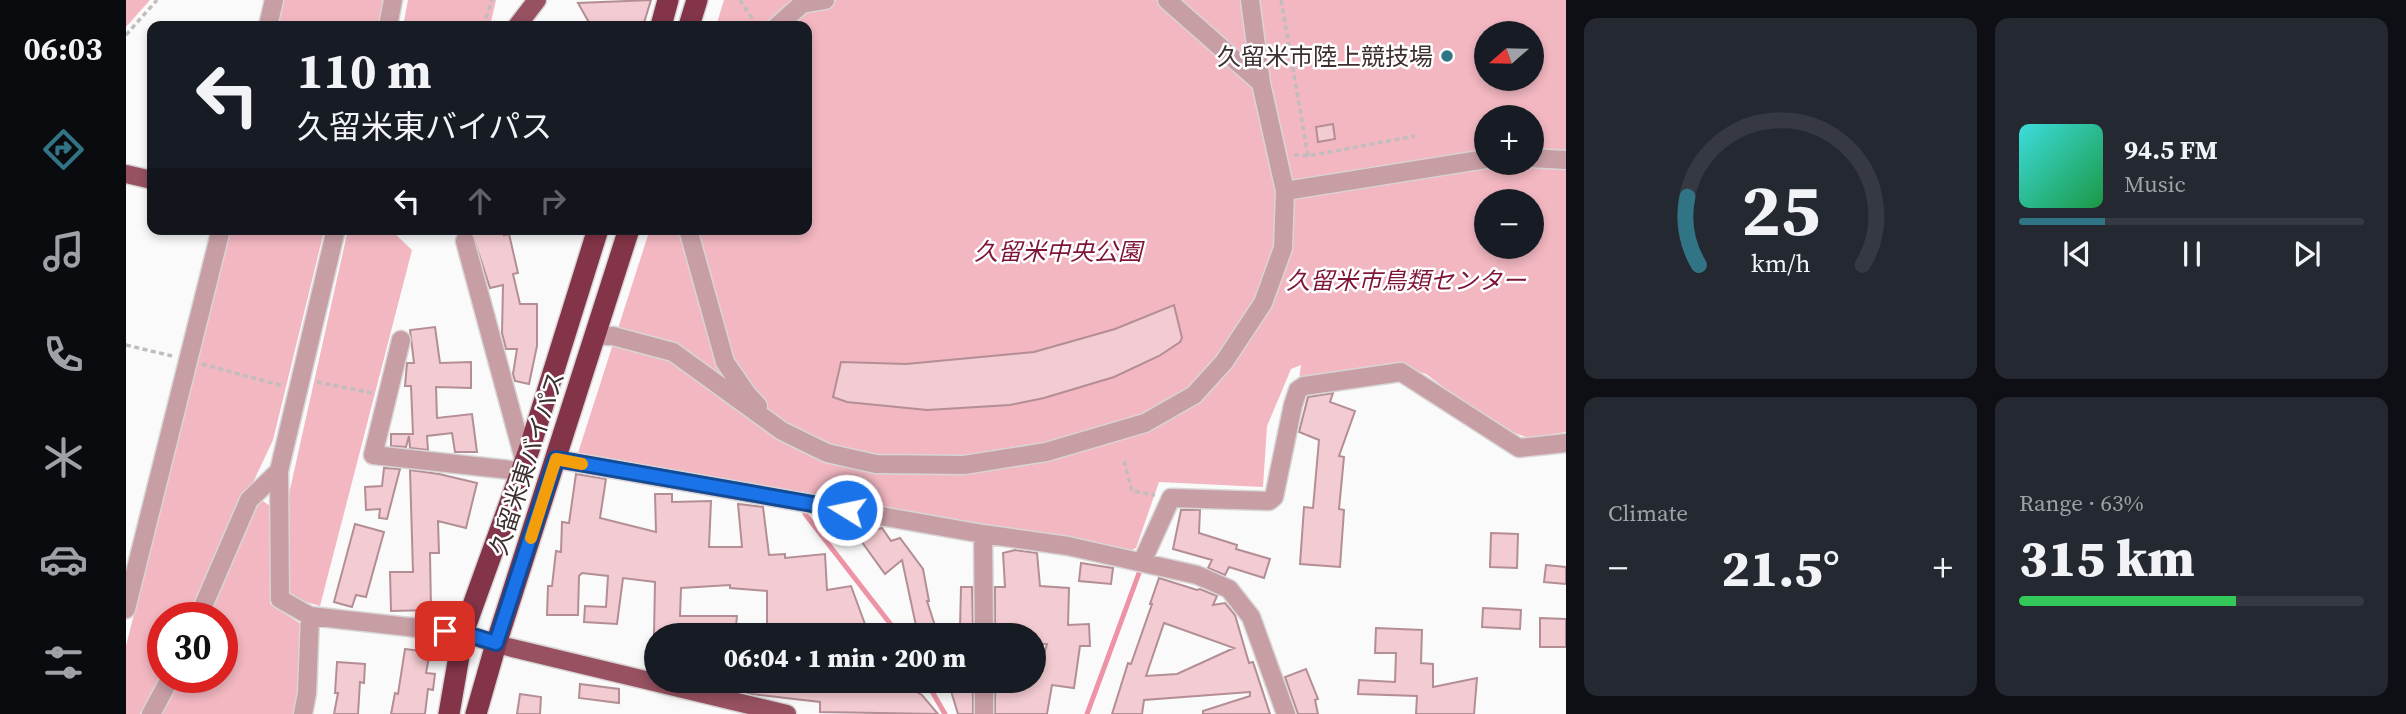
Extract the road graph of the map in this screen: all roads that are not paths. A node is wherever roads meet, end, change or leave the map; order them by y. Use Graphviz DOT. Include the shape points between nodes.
graph roads {
  1 [pos="274,0"];
  2 [pos="393,0"];
  3 [pos="537,0"];
  4 [pos="668,0"];
  5 [pos="696,0"];
  6 [pos="825,0"];
  7 [pos="1167,0"];
  8 [pos="1250,0"];
  9 [pos="269,21"];
  10 [pos="389,21"];
  11 [pos="521,21"];
  12 [pos="662,21"];
  13 [pos="690,21"];
  14 [pos="783,21"];
  15 [pos="1261,83"];
  16 [pos="1544,159"];
  17 [pos="1566,160"];
  18 [pos="1474,161"];
  19 [pos="126,174"];
  20 [pos="147,179"];
  21 [pos="1285,191"];
  22 [pos="220,235"];
  23 [pos="335,235"];
  24 [pos="596,235"];
  25 [pos="627,235"];
  26 [pos="690,235"];
  27 [pos="466,242"];
  28 [pos="596,335"];
  29 [pos="401,340"];
  30 [pos="782,431"];
  31 [pos="1566,443"];
  32 [pos="556,459"];
  33 [pos="279,471"];
  34 [pos="520,471"];
  35 [pos="513,498"];
  36 [pos="983,534"];
  37 [pos="1142,562"];
  38 [pos="205,602"];
  39 [pos="126,609"];
  40 [pos="310,616"];
  41 [pos="984,623"];
  42 [pos="463,633"];
  43 [pos="496,643"];
  44 [pos="162,693"];
  45 [pos="984,693"];
  46 [pos="151,714"];
  47 [pos="303,714"];
  48 [pos="449,714"];
  49 [pos="476,714"];
  50 [pos="787,714"];
  51 [pos="984,714"];
  52 [pos="1286,714"];
  1 -- 9 [label="street"];
  2 -- 10 [label="street"];
  3 -- 11 [label="main road"];
  4 -- 12 [label="highway"];
  5 -- 13 [label="highway"];
  6 -- 14 [label="street" via="802,4"];
  7 -- 15 [label="street"];
  8 -- 15 [label="street"];
  15 -- 21 [label="street"];
  16 -- 17 [label="street"];
  18 -- 21 [label="street"];
  19 -- 20 [label="main road"];
  21 -- 30 [label="street" via="1283,248 1264,303 1224,362 1194,396 1145,423 1046,452 964,465 876,464 827,453"];
  22 -- 39 [label="street"];
  23 -- 33 [label="street"];
  24 -- 35 [label="highway, 久留米東バイパス"];
  25 -- 28 [label="highway, 久留米東バイパス"];
  26 -- 30 [label="street" via="725,362"];
  27 -- 34 [label="street" via="524,459"];
  28 -- 30 [label="street" via="673,352"];
  28 -- 32 [label="highway, 久留米東バイパス"];
  29 -- 34 [label="street" via="373,455"];
  31 -- 37 [label="street" via="1519,448 1401,372 1304,386 1298,390 1274,497 1269,501 1171,498"];
  32 -- 36 [label="street"];
  32 -- 43 [label="highway, 久留米東バイパス"];
  33 -- 38 [label="street" via="249,500"];
  33 -- 40 [label="street" via="280,599"];
  34 -- 35 [label="street"];
  35 -- 42 [label="highway, 久留米東バイパス"];
  36 -- 37 [label="street"];
  36 -- 41 [label="street"];
  37 -- 52 [label="street" via="1197,575 1229,589 1251,617"];
  40 -- 42 [label="street"];
  40 -- 47 [label="street"];
  42 -- 43 [label="main road"];
  42 -- 48 [label="highway, 久留米東バイパス"];
  43 -- 49 [label="highway, 久留米東バイパス"];
  43 -- 50 [label="main road"];
  44 -- 46 [label="street"];
  45 -- 51 [label="street"];
}
